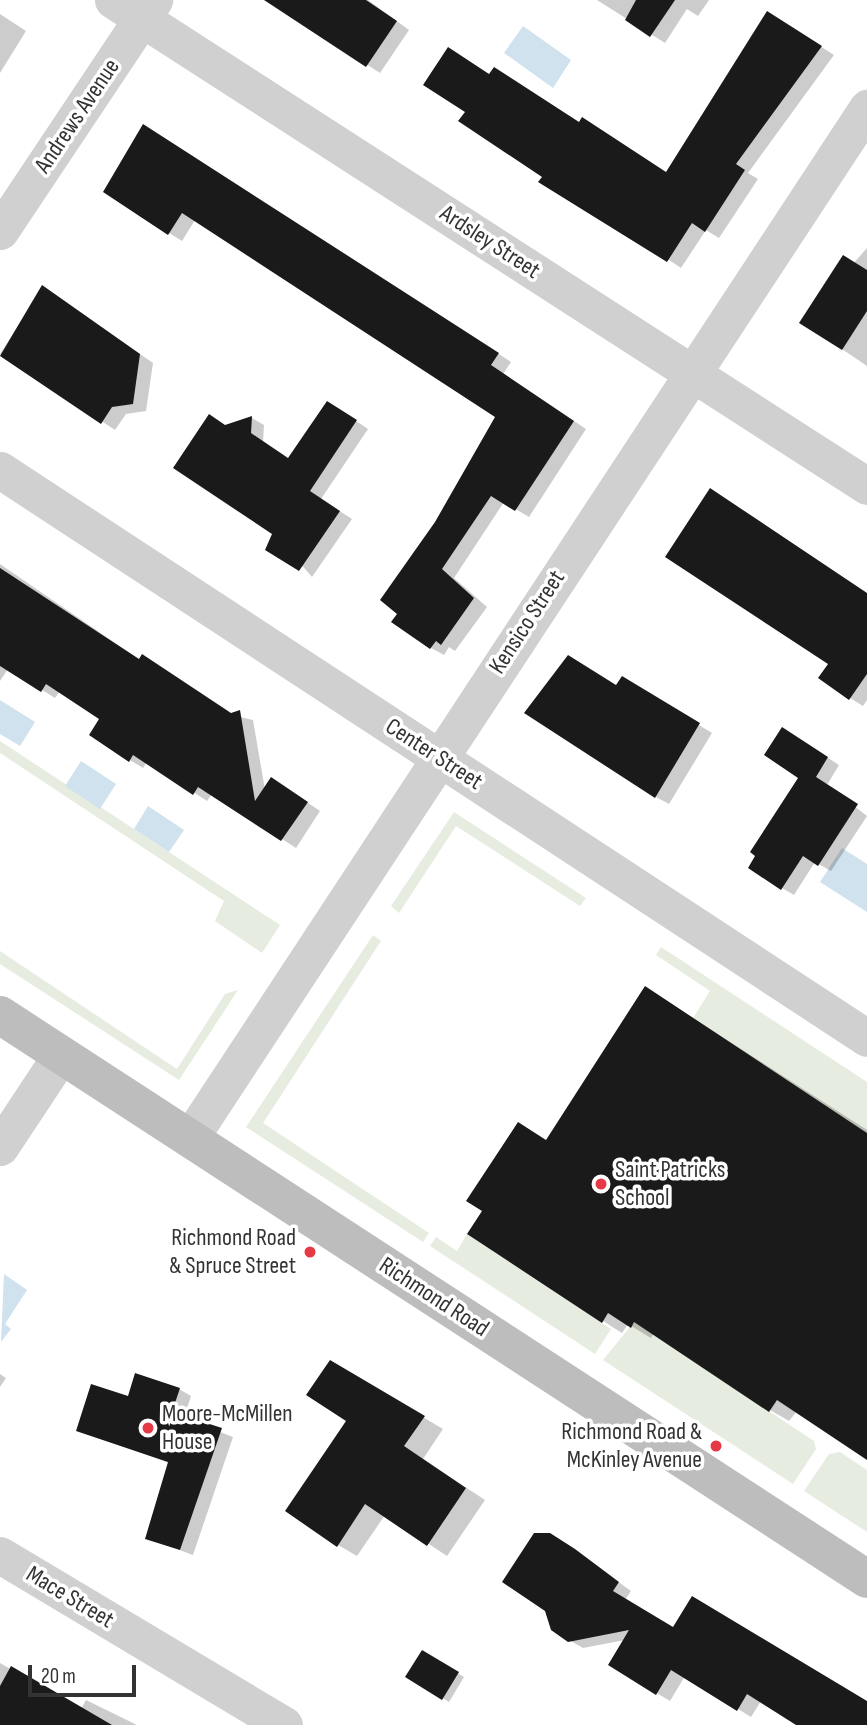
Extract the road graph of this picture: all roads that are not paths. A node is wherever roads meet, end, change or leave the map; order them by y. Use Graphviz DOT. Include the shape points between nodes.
graph roads {
  1 [pos="136,6"];
  2 [pos="867,108"];
  3 [pos="0,231"];
  4 [pos="693,371"];
  5 [pos="0,470"];
  6 [pos="867,486"];
  7 [pos="438,757"];
  8 [pos="0,1015"];
  9 [pos="867,1038"];
  10 [pos="61,1055"];
  11 [pos="190,1138"];
  12 [pos="0,1147"];
  13 [pos="0,1555"];
  14 [pos="867,1579"];
  15 [pos="284,1725"];
  1 -- 3 [label="street, Andrews Avenue"];
  1 -- 4 [label="street, Ardsley Street"];
  2 -- 4 [label="street, Kensico Street"];
  4 -- 6 [label="street, Ardsley Street"];
  4 -- 7 [label="street, Kensico Street"];
  5 -- 7 [label="street, Center Street"];
  7 -- 9 [label="street, Center Street"];
  7 -- 11 [label="street, Kensico Street"];
  8 -- 10 [label="street, Richmond Road"];
  10 -- 11 [label="street, Richmond Road"];
  10 -- 12 [label="street"];
  11 -- 14 [label="street, Richmond Road"];
  13 -- 15 [label="street, Mace Street"];
}
